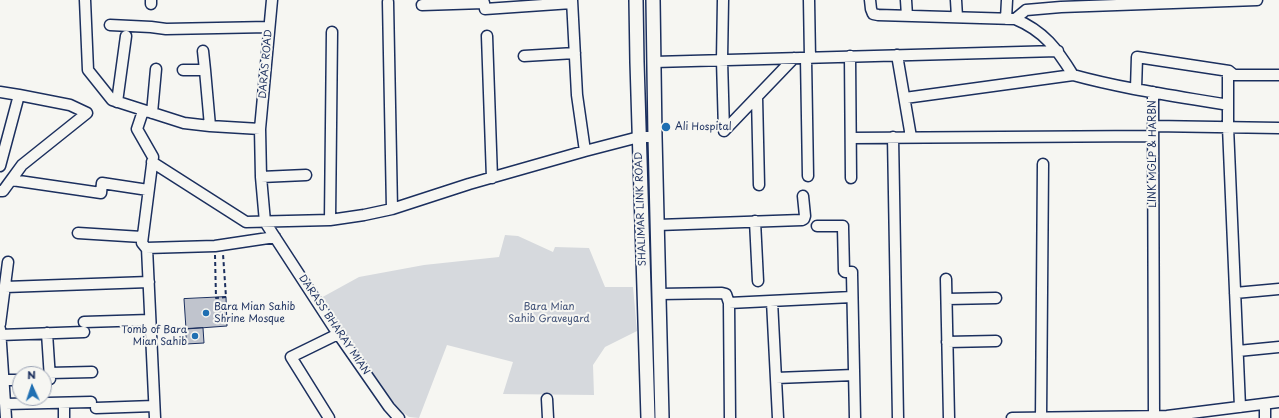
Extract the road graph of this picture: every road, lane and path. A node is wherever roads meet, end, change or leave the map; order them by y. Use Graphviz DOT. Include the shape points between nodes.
graph roads {
  1 [pos="85,0"];
  2 [pos="272,0"];
  3 [pos="636,0"];
  4 [pos="653,0"];
  5 [pos="723,0"];
  6 [pos="810,0"];
  7 [pos="870,0"];
  8 [pos="906,0"];
  9 [pos="956,0"];
  10 [pos="1007,0"];
  11 [pos="1257,0"];
  12 [pos="572,1"];
  13 [pos="1206,1"];
  14 [pos="388,2"];
  15 [pos="1118,2"];
  16 [pos="1166,2"];
  17 [pos="1061,3"];
  18 [pos="422,4"];
  19 [pos="907,16"];
  20 [pos="957,17"];
  21 [pos="1010,19"];
  22 [pos="110,25"];
  23 [pos="269,27"];
  24 [pos="332,32"];
  25 [pos="126,36"];
  26 [pos="488,36"];
  27 [pos="203,51"];
  28 [pos="1058,51"];
  29 [pos="575,54"];
  30 [pos="897,55"];
  31 [pos="524,56"];
  32 [pos="850,56"];
  33 [pos="794,58"];
  34 [pos="808,58"];
  35 [pos="722,60"];
  36 [pos="654,62"];
  37 [pos="156,69"];
  38 [pos="183,70"];
  39 [pos="205,70"];
  40 [pos="1073,75"];
  41 [pos="1234,75"];
  42 [pos="1279,75"];
  43 [pos="1136,89"];
  44 [pos="0,92"];
  45 [pos="1153,92"];
  46 [pos="19,95"];
  47 [pos="757,97"];
  48 [pos="904,98"];
  49 [pos="116,102"];
  50 [pos="1228,105"];
  51 [pos="147,112"];
  52 [pos="210,126"];
  53 [pos="1228,127"];
  54 [pos="1279,128"];
  55 [pos="260,129"];
  56 [pos="1153,131"];
  57 [pos="639,137"];
  58 [pos="655,137"];
  59 [pos="911,137"];
  60 [pos="851,138"];
  61 [pos="893,138"];
  62 [pos="585,151"];
  63 [pos="152,162"];
  64 [pos="1043,164"];
  65 [pos="0,166"];
  66 [pos="306,175"];
  67 [pos="261,176"];
  68 [pos="808,176"];
  69 [pos="492,178"];
  70 [pos="851,178"];
  71 [pos="12,180"];
  72 [pos="759,185"];
  73 [pos="148,190"];
  74 [pos="0,191"];
  75 [pos="803,196"];
  76 [pos="392,209"];
  77 [pos="330,220"];
  78 [pos="755,221"];
  79 [pos="658,225"];
  80 [pos="817,226"];
  81 [pos="270,230"];
  82 [pos="78,234"];
  83 [pos="142,236"];
  84 [pos="219,245"];
  85 [pos="147,248"];
  86 [pos="8,262"];
  87 [pos="946,279"];
  88 [pos="758,281"];
  89 [pos="149,282"];
  90 [pos="5,287"];
  91 [pos="1279,289"];
  92 [pos="1235,293"];
  93 [pos="659,294"];
  94 [pos="852,297"];
  95 [pos="947,298"];
  96 [pos="996,298"];
  97 [pos="772,301"];
  98 [pos="729,303"];
  99 [pos="150,320"];
  100 [pos="0,324"];
  101 [pos="0,329"];
  102 [pos="47,334"];
  103 [pos="338,334"];
  104 [pos="0,335"];
  105 [pos="996,341"];
  106 [pos="948,342"];
  107 [pos="1279,346"];
  108 [pos="1238,351"];
  109 [pos="47,366"];
  110 [pos="92,372"];
  111 [pos="854,375"];
  112 [pos="52,376"];
  113 [pos="776,378"];
  114 [pos="3,380"];
  115 [pos="12,380"];
  116 [pos="547,399"];
  117 [pos="1279,402"];
  118 [pos="64,403"];
  119 [pos="5,404"];
  120 [pos="1265,404"];
  121 [pos="154,406"];
  122 [pos="1240,407"];
  123 [pos="1214,414"];
  124 [pos="1154,417"];
  125 [pos="1167,417"];
  126 [pos="6,418"];
  127 [pos="64,418"];
  128 [pos="155,418"];
  129 [pos="329,418"];
  130 [pos="399,418"];
  131 [pos="548,418"];
  132 [pos="648,418"];
  133 [pos="662,418"];
  134 [pos="730,418"];
  135 [pos="778,418"];
  136 [pos="855,418"];
  137 [pos="898,418"];
  138 [pos="949,418"];
  139 [pos="1012,418"];
  140 [pos="1041,418"];
  141 [pos="1093,418"];
  142 [pos="1265,418"];
  1 -- 49 [label="street" via="88,70"];
  2 -- 23 [label="street, DARAS ROAD"];
  3 -- 57 [label="main road, SHALIMAR LINK ROAD"];
  4 -- 36 [label="main road, SHALIMAR LINK ROAD"];
  5 -- 35 [label="street"];
  6 -- 34 [label="street"];
  7 -- 19 [label="street" via="872,14"];
  8 -- 19 [label="street"];
  9 -- 20 [label="street"];
  10 -- 21 [label="street"];
  11 -- 13 [label="street"];
  12 -- 18 [label="street" via="485,9 484,3"];
  12 -- 29 [label="street"];
  13 -- 16 [label="street"];
  14 -- 76 [label="street"];
  15 -- 16 [label="street"];
  15 -- 17 [label="street"];
  17 -- 21 [label="street" via="1026,10"];
  19 -- 20 [label="street"];
  20 -- 21 [label="street"];
  21 -- 28 [label="street" via="1029,25"];
  22 -- 23 [label="street" via="166,30"];
  23 -- 55 [label="street, DARAS ROAD"];
  24 -- 77 [label="street"];
  25 -- 49 [label="street"];
  26 -- 69 [label="street"];
  27 -- 39 [label="street"];
  28 -- 30 [label="street"];
  28 -- 40 [label="street"];
  29 -- 31 [label="street"];
  29 -- 62 [label="street" via="577,95"];
  30 -- 32 [label="street"];
  30 -- 48 [label="street"];
  32 -- 34 [label="street"];
  32 -- 60 [label="street"];
  33 -- 34 [label="street"];
  33 -- 35 [label="street"];
  33 -- 47 [label="street"];
  34 -- 68 [label="street"];
  35 -- 36 [label="street"];
  35 -- 47 [label="street" via="724,131"];
  36 -- 58 [label="main road, SHALIMAR LINK ROAD"];
  37 -- 51 [label="street"];
  38 -- 39 [label="street"];
  39 -- 52 [label="street"];
  40 -- 43 [label="street, LINK MGLP & HARBN"];
  40 -- 48 [label="street"];
  41 -- 42 [label="street"];
  41 -- 43 [label="street" via="1229,71 1137,57"];
  41 -- 50 [label="street" via="1228,75"];
  43 -- 45 [label="street, LINK MGLP & HARBN"];
  44 -- 46 [label="street"];
  45 -- 50 [label="street"];
  45 -- 56 [label="street, LINK MGLP & HARBN"];
  46 -- 65 [label="street"];
  46 -- 71 [label="street" via="70,105 87,113 22,165"];
  47 -- 72 [label="street"];
  48 -- 59 [label="street"];
  49 -- 51 [label="street"];
  50 -- 53 [label="street"];
  51 -- 52 [label="street" via="184,123"];
  51 -- 63 [label="street" via="137,129 153,157"];
  52 -- 55 [label="street"];
  53 -- 54 [label="street"];
  53 -- 56 [label="street"];
  53 -- 92 [label="street"];
  55 -- 67 [label="street, DARAS ROAD"];
  56 -- 59 [label="street"];
  56 -- 124 [label="street, LINK MGLP & HARBN"];
  57 -- 58 [label="street"];
  57 -- 62 [label="street"];
  57 -- 132 [label="main road, SHALIMAR LINK ROAD"];
  58 -- 79 [label="main road, SHALIMAR LINK ROAD"];
  59 -- 61 [label="street"];
  60 -- 61 [label="street"];
  60 -- 70 [label="street"];
  61 -- 137 [label="street"];
  62 -- 69 [label="street"];
  63 -- 73 [label="street"];
  63 -- 81 [label="street" via="246,222"];
  64 -- 140 [label="street"];
  66 -- 67 [label="street"];
  67 -- 81 [label="street, DARAS ROAD"];
  69 -- 76 [label="street"];
  71 -- 73 [label="street" via="101,193 102,183"];
  71 -- 74 [label="street" via="3,191"];
  73 -- 83 [label="street"];
  75 -- 78 [label="street" via="804,219"];
  76 -- 77 [label="street"];
  77 -- 81 [label="street"];
  78 -- 79 [label="street"];
  78 -- 88 [label="street"];
  79 -- 93 [label="main road, SHALIMAR LINK ROAD"];
  80 -- 94 [label="street" via="842,226 844,271 852,272"];
  81 -- 84 [label="street"];
  81 -- 103 [label="street, DARASS BHARAY MIAN"];
  82 -- 83 [label="street"];
  83 -- 85 [label="street" via="142,243"];
  84 -- 84 [label="path" via="226,297 216,298"];
  84 -- 85 [label="street"];
  85 -- 89 [label="street"];
  86 -- 90 [label="street"];
  87 -- 95 [label="street"];
  89 -- 90 [label="street"];
  89 -- 99 [label="street"];
  90 -- 100 [label="street"];
  91 -- 92 [label="street"];
  92 -- 108 [label="street"];
  93 -- 98 [label="street" via="725,293"];
  93 -- 133 [label="main road, SHALIMAR LINK ROAD"];
  94 -- 97 [label="street"];
  94 -- 111 [label="street"];
  95 -- 96 [label="street"];
  95 -- 106 [label="street"];
  97 -- 98 [label="street"];
  97 -- 113 [label="street"];
  98 -- 134 [label="street"];
  99 -- 102 [label="street"];
  99 -- 121 [label="street"];
  101 -- 104 [label="street"];
  102 -- 104 [label="street"];
  102 -- 109 [label="street"];
  103 -- 129 [label="street" via="291,357"];
  103 -- 130 [label="street, DARASS BHARAY MIAN"];
  104 -- 114 [label="street"];
  105 -- 106 [label="street"];
  106 -- 138 [label="street"];
  107 -- 108 [label="street"];
  108 -- 122 [label="street"];
  110 -- 112 [label="street"];
  111 -- 113 [label="street"];
  111 -- 136 [label="street"];
  113 -- 135 [label="street"];
  114 -- 115 [label="street"];
  114 -- 119 [label="street"];
  116 -- 131 [label="street"];
  117 -- 120 [label="street"];
  118 -- 119 [label="street"];
  118 -- 121 [label="street"];
  118 -- 127 [label="street"];
  119 -- 126 [label="street"];
  120 -- 122 [label="street"];
  120 -- 142 [label="street"];
  121 -- 128 [label="street"];
  122 -- 123 [label="street"];
  123 -- 125 [label="street"];
  124 -- 125 [label="street"];
  124 -- 141 [label="street"];
  139 -- 140 [label="street"];
  140 -- 141 [label="street"];
}
